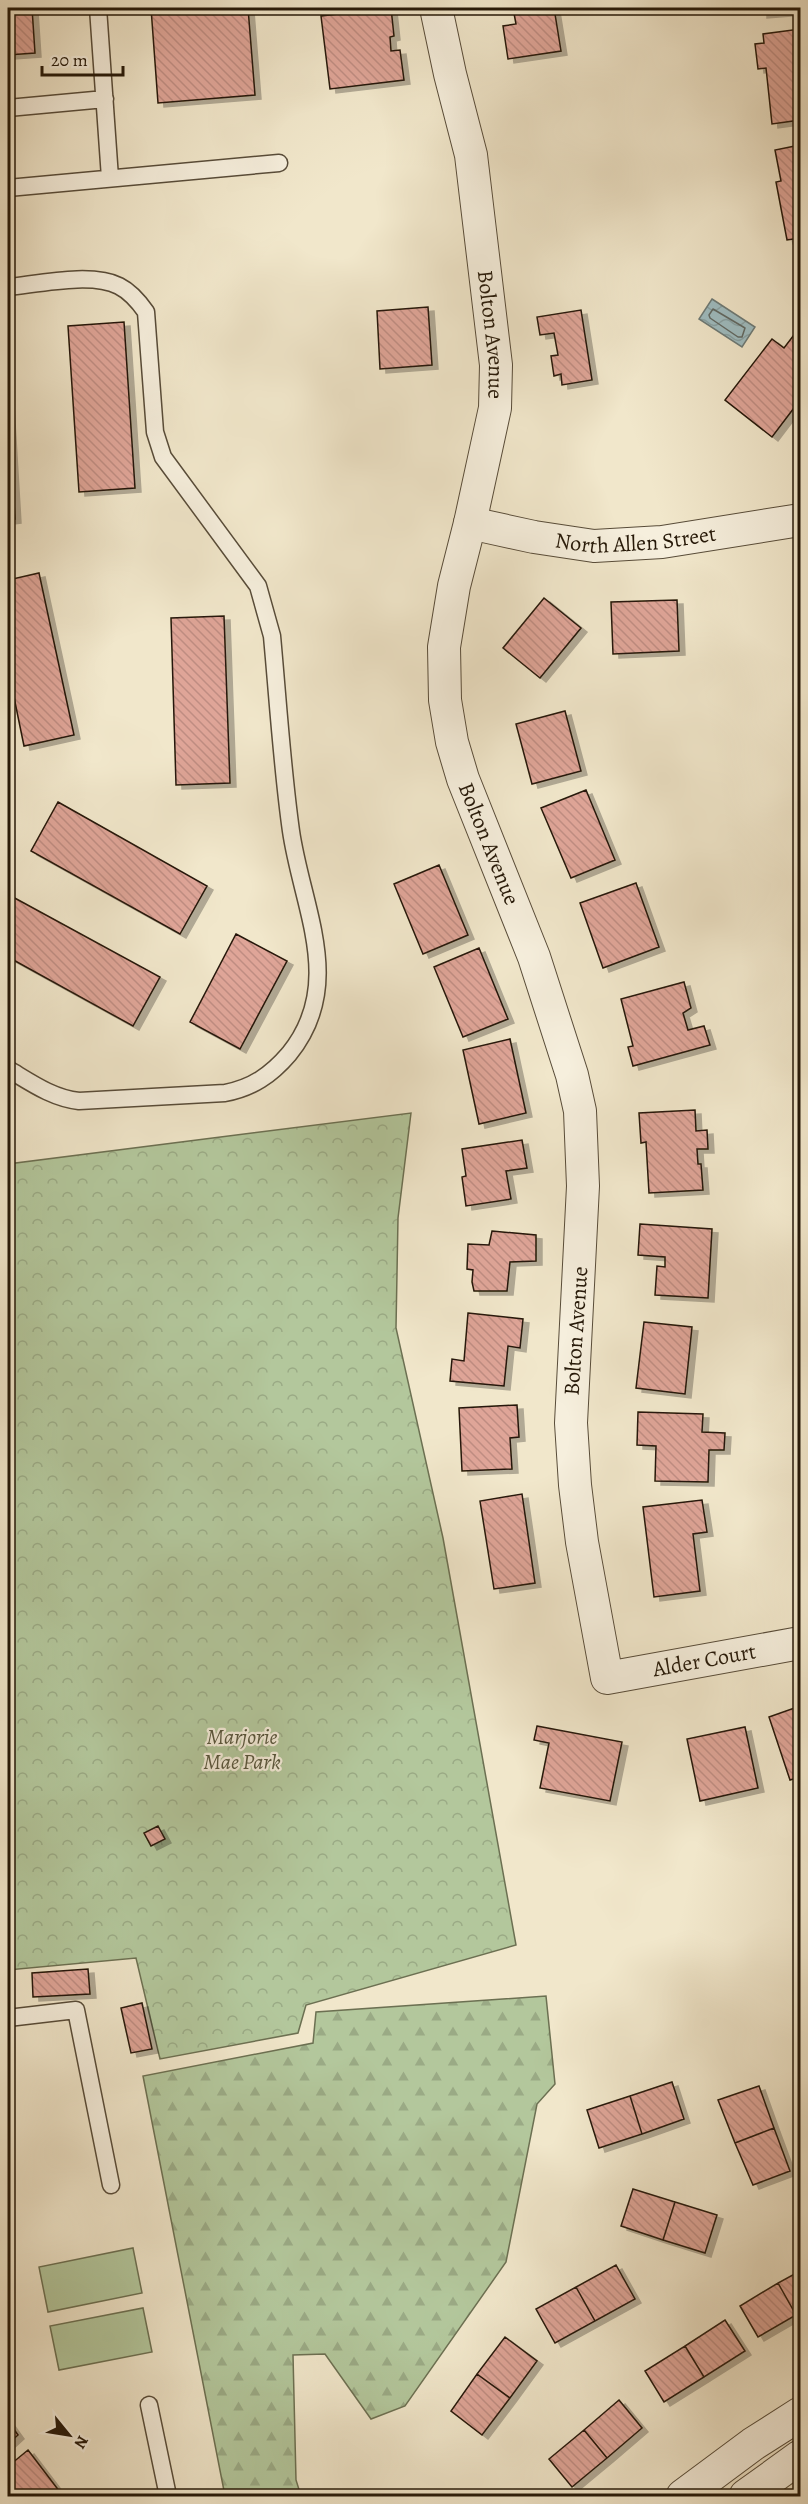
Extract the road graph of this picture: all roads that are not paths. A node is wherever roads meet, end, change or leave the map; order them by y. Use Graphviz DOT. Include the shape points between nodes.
graph roads {
  1 [pos="98,8"];
  2 [pos="436,8"];
  3 [pos="105,99"];
  4 [pos="8,108"];
  5 [pos="279,163"];
  6 [pos="110,178"];
  7 [pos="8,188"];
  8 [pos="8,287"];
  9 [pos="801,520"];
  10 [pos="470,523"];
  11 [pos="8,1069"];
  12 [pos="801,1643"];
  13 [pos="608,1678"];
  14 [pos="8,2018"];
  15 [pos="111,2185"];
  16 [pos="149,2405"];
  17 [pos="799,2419"];
  18 [pos="801,2457"];
  19 [pos="168,2496"];
  20 [pos="683,2496"];
  21 [pos="746,2496"];
  1 -- 3 [label="lane"];
  2 -- 10 [label="street, Bolton Avenue" via="471,155 496,365 495,408"];
  3 -- 4 [label="lane"];
  3 -- 6 [label="lane"];
  5 -- 6 [label="lane"];
  6 -- 7 [label="lane"];
  8 -- 11 [label="lane" via="99,280 119,286 136,298 146,312 154,432 163,457 258,586 268,617 291,834 318,959 318,984 304,1031 279,1065 241,1090 79,1101 44,1090"];
  9 -- 10 [label="street, North Allen Street" via="662,542 594,546"];
  10 -- 13 [label="street, Bolton Avenue" via="444,647 445,700 463,779 534,957 580,1111 584,1186 571,1423 582,1542"];
  12 -- 13 [label="street, Alder Court"];
  14 -- 15 [label="lane" via="76,2010"];
  16 -- 19 [label="lane"];
  17 -- 20 [label="street" via="753,2444"];
  18 -- 21 [label="street"];
}
